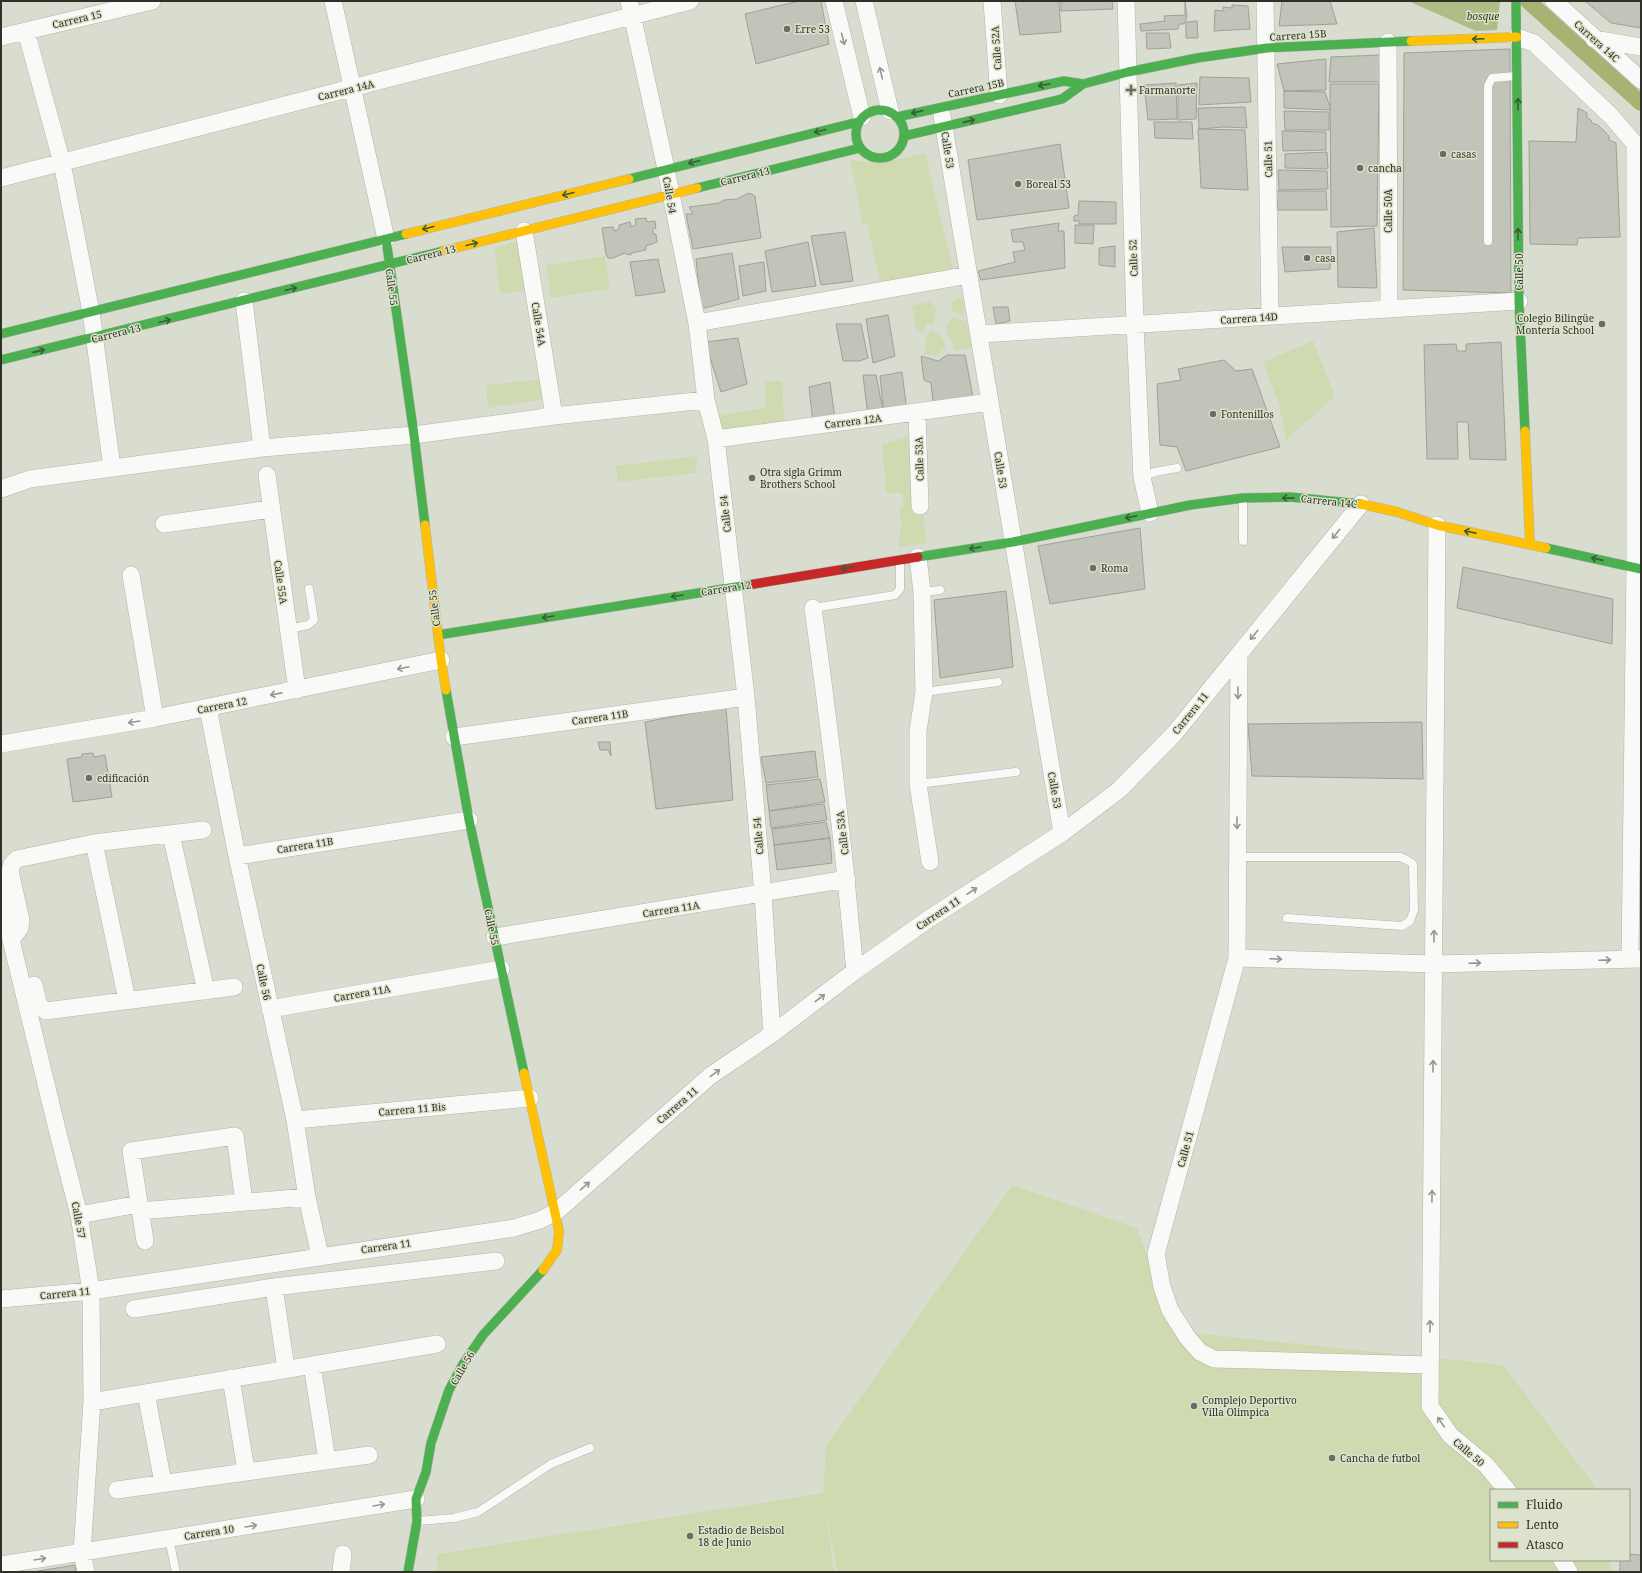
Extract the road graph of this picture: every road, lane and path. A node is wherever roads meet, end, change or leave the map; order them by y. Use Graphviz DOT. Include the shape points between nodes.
graph roads {
  1 [pos="152,1"];
  2 [pos="333,1"];
  3 [pos="690,1"];
  4 [pos="834,1"];
  5 [pos="864,1"];
  6 [pos="992,1"];
  7 [pos="1126,1"];
  8 [pos="1265,1"];
  9 [pos="1554,1"];
  10 [pos="1516,5"];
  11 [pos="631,8"];
  12 [pos="26,31"];
  13 [pos="1,37"];
  14 [pos="1518,37"];
  15 [pos="1594,39"];
  16 [pos="1388,42"];
  17 [pos="1534,43"];
  18 [pos="1641,47"];
  19 [pos="1267,48"];
  20 [pos="1518,69"];
  21 [pos="1128,72"];
  22 [pos="1641,80"];
  23 [pos="1083,84"];
  24 [pos="352,88"];
  25 [pos="999,95"];
  26 [pos="941,107"];
  27 [pos="893,114"];
  28 [pos="860,120"];
  29 [pos="944,126"];
  30 [pos="904,136"];
  31 [pos="860,148"];
  32 [pos="62,163"];
  33 [pos="666,169"];
  34 [pos="1,178"];
  35 [pos="670,195"];
  36 [pos="1638,207"];
  37 [pos="524,231"];
  38 [pos="386,239"];
  39 [pos="1488,241"];
  40 [pos="389,265"];
  41 [pos="969,275"];
  42 [pos="244,301"];
  43 [pos="1519,301"];
  44 [pos="1389,309"];
  45 [pos="91,312"];
  46 [pos="1270,316"];
  47 [pos="696,323"];
  48 [pos="1136,324"];
  49 [pos="1,334"];
  50 [pos="979,334"];
  51 [pos="1638,334"];
  52 [pos="96,338"];
  53 [pos="1,360"];
  54 [pos="706,400"];
  55 [pos="990,402"];
  56 [pos="917,413"];
  57 [pos="554,416"];
  58 [pos="414,435"];
  59 [pos="716,439"];
  60 [pos="262,448"];
  61 [pos="1638,454"];
  62 [pos="112,468"];
  63 [pos="1177,468"];
  64 [pos="266,475"];
  65 [pos="1142,477"];
  66 [pos="1,489"];
  67 [pos="1244,498"];
  68 [pos="1361,504"];
  69 [pos="920,506"];
  70 [pos="271,509"];
  71 [pos="1150,513"];
  72 [pos="164,524"];
  73 [pos="1437,525"];
  74 [pos="1243,541"];
  75 [pos="1013,542"];
  76 [pos="1530,544"];
  77 [pos="918,557"];
  78 [pos="900,560"];
  79 [pos="1638,568"];
  80 [pos="131,575"];
  81 [pos="733,587"];
  82 [pos="309,589"];
  83 [pos="940,590"];
  84 [pos="922,592"];
  85 [pos="813,608"];
  86 [pos="288,629"];
  87 [pos="438,635"];
  88 [pos="1239,654"];
  89 [pos="441,660"];
  90 [pos="998,682"];
  91 [pos="297,690"];
  92 [pos="924,692"];
  93 [pos="746,697"];
  94 [pos="208,708"];
  95 [pos="155,718"];
  96 [pos="454,737"];
  97 [pos="1,744"];
  98 [pos="1016,772"];
  99 [pos="918,784"];
  100 [pos="469,820"];
  101 [pos="203,830"];
  102 [pos="1062,833"];
  103 [pos="171,834"];
  104 [pos="94,843"];
  105 [pos="237,856"];
  106 [pos="1237,857"];
  107 [pos="930,862"];
  108 [pos="1,876"];
  109 [pos="847,879"];
  110 [pos="763,894"];
  111 [pos="1287,918"];
  112 [pos="494,937"];
  113 [pos="11,940"];
  114 [pos="16,958"];
  115 [pos="1237,958"];
  116 [pos="1636,959"];
  117 [pos="1434,964"];
  118 [pos="501,969"];
  119 [pos="855,971"];
  120 [pos="234,986"];
  121 [pos="206,991"];
  122 [pos="127,1000"];
  123 [pos="270,1009"];
  124 [pos="772,1034"];
  125 [pos="530,1098"];
  126 [pos="295,1120"];
  127 [pos="307,1197"];
  128 [pos="244,1202"];
  129 [pos="140,1207"];
  130 [pos="556,1212"];
  131 [pos="79,1215"];
  132 [pos="145,1241"];
  133 [pos="320,1256"];
  134 [pos="496,1261"];
  135 [pos="274,1287"];
  136 [pos="90,1291"];
  137 [pos="1,1299"];
  138 [pos="134,1309"];
  139 [pos="437,1344"];
  140 [pos="312,1365"];
  141 [pos="1430,1365"];
  142 [pos="286,1370"];
  143 [pos="231,1378"];
  144 [pos="146,1393"];
  145 [pos="92,1402"];
  146 [pos="590,1448"];
  147 [pos="369,1455"];
  148 [pos="327,1460"];
  149 [pos="246,1471"];
  150 [pos="163,1483"];
  151 [pos="1506,1489"];
  152 [pos="117,1490"];
  153 [pos="416,1499"];
  154 [pos="417,1521"];
  155 [pos="169,1539"];
  156 [pos="411,1549"];
  157 [pos="82,1553"];
  158 [pos="343,1554"];
  159 [pos="1563,1561"];
  160 [pos="1,1566"];
  161 [pos="86,1572"];
  162 [pos="176,1572"];
  163 [pos="341,1572"];
  164 [pos="408,1572"];
  165 [pos="414,1572"];
  166 [pos="1569,1572"];
  1 -- 12 [label="street, Carrera 15"];
  2 -- 24 [label="street, Calle 55"];
  3 -- 11 [label="street, Carrera 14A"];
  4 -- 28 [label="street, one-way"];
  27 -- 5 [label="street, one-way"];
  6 -- 25 [label="street, Calle 52A"];
  7 -- 21 [label="street, Calle 52"];
  8 -- 19 [label="street, Calle 51"];
  9 -- 15 [label="street, Carrera 14C"];
  10 -- 14 [label="street, Calle 50"];
  11 -- 24 [label="street, Carrera 14A"];
  11 -- 33 [label="street, Calle 54"];
  12 -- 13 [label="street, Carrera 15"];
  12 -- 32 [label="street"];
  14 -- 16 [label="street, Carrera 15B, one-way"];
  14 -- 17 [label="street"];
  14 -- 20 [label="street, Calle 50"];
  15 -- 18 [label="street"];
  15 -- 22 [label="street, Carrera 14C"];
  16 -- 19 [label="street, Carrera 15B"];
  16 -- 44 [label="street, Calle 50A"];
  17 -- 20 [label="street"];
  17 -- 36 [label="street" via="1611,116 1635,144"];
  19 -- 21 [label="street, Carrera 15B" via="1197,58"];
  19 -- 46 [label="street, Calle 51"];
  20 -- 39 [label="lane" via="1492,78 1488,86"];
  43 -- 20 [label="street, Calle 50, one-way"];
  21 -- 23 [label="street, Carrera 15B"];
  21 -- 48 [label="street, Calle 52"];
  23 -- 25 [label="street, Carrera 15B, one-way" via="1064,81"];
  29 -- 23 [label="street, Carrera 15B, one-way" via="1062,100"];
  24 -- 32 [label="street, Carrera 14A"];
  24 -- 38 [label="street, Calle 55"];
  25 -- 26 [label="street, Carrera 15B"];
  26 -- 27 [label="street, Carrera 15B, one-way"];
  26 -- 29 [label="street, Calle 53"];
  27 -- 28 [label="street" via="874,110"];
  27 -- 30 [label="street" via="901,122"];
  28 -- 31 [label="street" via="856,130"];
  28 -- 33 [label="street, one-way"];
  29 -- 30 [label="street, Carrera 15B"];
  29 -- 41 [label="street, Calle 53"];
  30 -- 31 [label="street" via="901,144 890,156 882,158 870,155"];
  31 -- 35 [label="street, Carrera 13"];
  32 -- 34 [label="street, Carrera 14A"];
  32 -- 45 [label="street"];
  33 -- 35 [label="street, Calle 54"];
  33 -- 38 [label="street, one-way"];
  35 -- 37 [label="street, Carrera 13"];
  35 -- 47 [label="street, Calle 54"];
  36 -- 51 [label="street"];
  40 -- 37 [label="street, Carrera 13, one-way"];
  37 -- 57 [label="street, Calle 54A"];
  38 -- 40 [label="street, Calle 55"];
  38 -- 45 [label="street"];
  42 -- 40 [label="street, Carrera 13, one-way"];
  40 -- 58 [label="street, Calle 55"];
  41 -- 47 [label="street"];
  41 -- 50 [label="street, Calle 53"];
  52 -- 42 [label="street, Carrera 13, one-way"];
  42 -- 60 [label="street"];
  43 -- 44 [label="street, Carrera 14D"];
  43 -- 76 [label="street, Calle 50"];
  44 -- 46 [label="street, Carrera 14D"];
  45 -- 49 [label="street"];
  45 -- 52 [label="street"];
  46 -- 48 [label="street, Carrera 14D"];
  47 -- 54 [label="street, Calle 54"];
  48 -- 50 [label="street, Carrera 14D"];
  48 -- 65 [label="street, Calle 52"];
  50 -- 55 [label="street, Calle 53"];
  51 -- 61 [label="street"];
  53 -- 52 [label="street, Carrera 13, one-way"];
  52 -- 62 [label="street"];
  54 -- 57 [label="street"];
  54 -- 59 [label="street, Calle 54"];
  55 -- 56 [label="street, Carrera 12A"];
  55 -- 75 [label="street, Calle 53"];
  56 -- 59 [label="street, Carrera 12A"];
  56 -- 69 [label="street, Calle 53A"];
  57 -- 58 [label="street"];
  58 -- 60 [label="street"];
  58 -- 87 [label="street, Calle 55"];
  59 -- 81 [label="street, Calle 54"];
  60 -- 62 [label="street"];
  61 -- 79 [label="street"];
  62 -- 66 [label="street" via="30,479"];
  63 -- 65 [label="lane"];
  64 -- 70 [label="street, Calle 55A"];
  65 -- 71 [label="street, Calle 52"];
  68 -- 67 [label="street, Carrera 14C, one-way" via="1290,497"];
  67 -- 71 [label="street, Carrera 14C"];
  67 -- 74 [label="lane"];
  68 -- 73 [label="street, Carrera 14C"];
  68 -- 88 [label="street, Carrera 11, one-way"];
  70 -- 72 [label="street"];
  70 -- 86 [label="street, Calle 55A"];
  71 -- 75 [label="street, Carrera 14C, one-way"];
  76 -- 73 [label="street, Carrera 14C, one-way"];
  117 -- 73 [label="street, Calle 50, one-way"];
  75 -- 77 [label="street, Carrera 12, one-way"];
  75 -- 102 [label="street, Calle 53"];
  79 -- 76 [label="street, Carrera 14C, one-way"];
  77 -- 78 [label="street, Carrera 12"];
  77 -- 84 [label="street"];
  78 -- 81 [label="street, Carrera 12, one-way"];
  78 -- 85 [label="lane" via="900,589 894,595"];
  79 -- 116 [label="street"];
  80 -- 95 [label="street"];
  81 -- 87 [label="street, Carrera 12, one-way"];
  81 -- 93 [label="street, Calle 54"];
  82 -- 86 [label="lane" via="314,620 308,625"];
  83 -- 84 [label="lane"];
  84 -- 92 [label="street"];
  85 -- 109 [label="street, Calle 53A"];
  86 -- 91 [label="street, Calle 55A"];
  87 -- 89 [label="street, Calle 55"];
  88 -- 102 [label="street, Carrera 11" via="1174,734 1124,784"];
  88 -- 106 [label="street, Calle 51, one-way"];
  89 -- 91 [label="street, Carrera 12, one-way"];
  89 -- 96 [label="street, Calle 55"];
  90 -- 92 [label="lane"];
  91 -- 94 [label="street, Carrera 12, one-way"];
  92 -- 99 [label="street" via="918,732"];
  93 -- 96 [label="street, Carrera 11B"];
  93 -- 110 [label="street, Calle 54"];
  94 -- 95 [label="street, Carrera 12"];
  94 -- 105 [label="street, Calle 56"];
  95 -- 97 [label="street, Carrera 12, one-way"];
  96 -- 100 [label="street, Calle 55"];
  98 -- 99 [label="lane"];
  99 -- 107 [label="street"];
  100 -- 105 [label="street, Carrera 11B"];
  100 -- 112 [label="street, Calle 55"];
  101 -- 103 [label="street"];
  119 -- 102 [label="street, Carrera 11, one-way" via="930,918"];
  103 -- 104 [label="street"];
  103 -- 121 [label="street"];
  104 -- 113 [label="street" via="17,859 12,864 10,871 21,920 20,928"];
  104 -- 122 [label="street"];
  105 -- 123 [label="street, Calle 56"];
  106 -- 111 [label="lane" via="1400,857 1413,864 1414,910 1410,921 1402,926"];
  106 -- 115 [label="street, Calle 51"];
  108 -- 113 [label="street, Calle 57"];
  109 -- 110 [label="street, Carrera 11A"];
  109 -- 119 [label="street, Calle 53A"];
  110 -- 112 [label="street, Carrera 11A"];
  110 -- 124 [label="street, Calle 54"];
  112 -- 118 [label="street, Calle 55"];
  113 -- 114 [label="street, Calle 57"];
  114 -- 122 [label="street" via="26,960 29,965 39,1006 46,1011"];
  114 -- 131 [label="street, Calle 57"];
  115 -- 117 [label="street, one-way"];
  115 -- 141 [label="street, Calle 51" via="1156,1254 1170,1310 1186,1337 1200,1352 1214,1359"];
  117 -- 116 [label="street, one-way"];
  141 -- 117 [label="street, Calle 50, one-way"];
  118 -- 123 [label="street, Carrera 11A"];
  118 -- 125 [label="street, Calle 55"];
  124 -- 119 [label="street, Carrera 11, one-way"];
  120 -- 121 [label="street"];
  121 -- 122 [label="street"];
  123 -- 126 [label="street, Calle 56"];
  130 -- 124 [label="street, Carrera 11, one-way" via="710,1076"];
  125 -- 126 [label="street, Carrera 11 Bis"];
  125 -- 130 [label="street, Calle 55"];
  126 -- 127 [label="street, Calle 56"];
  127 -- 128 [label="street"];
  127 -- 133 [label="street, Calle 56"];
  128 -- 129 [label="street"];
  128 -- 129 [label="street" via="235,1136 131,1151"];
  129 -- 131 [label="street"];
  129 -- 132 [label="street"];
  130 -- 133 [label="street, Carrera 11" via="514,1228"];
  130 -- 153 [label="street, Calle 56" via="559,1232 557,1250 548,1264 483,1335 449,1390"];
  131 -- 136 [label="street, Calle 57"];
  133 -- 136 [label="street, Carrera 11"];
  134 -- 135 [label="street"];
  135 -- 138 [label="street"];
  135 -- 142 [label="street"];
  136 -- 137 [label="street, Carrera 11"];
  136 -- 145 [label="street, Calle 57"];
  139 -- 140 [label="street"];
  140 -- 142 [label="street"];
  140 -- 148 [label="street"];
  151 -- 141 [label="street, Calle 50, one-way" via="1486,1465 1450,1435 1430,1406"];
  142 -- 143 [label="street"];
  143 -- 144 [label="street"];
  143 -- 149 [label="street"];
  144 -- 145 [label="street"];
  144 -- 150 [label="street"];
  145 -- 157 [label="street, Calle 57"];
  146 -- 154 [label="lane" via="551,1464 478,1512 454,1518"];
  147 -- 148 [label="street"];
  148 -- 149 [label="street"];
  149 -- 150 [label="street"];
  150 -- 152 [label="street"];
  153 -- 154 [label="street, Calle 56"];
  155 -- 153 [label="street, Carrera 10, one-way"];
  154 -- 156 [label="street, Calle 56"];
  155 -- 157 [label="street, Carrera 10"];
  155 -- 162 [label="lane"];
  156 -- 164 [label="street, Calle 56"];
  156 -- 165 [label="street, Calle 56"];
  160 -- 157 [label="street, Carrera 10, one-way"];
  157 -- 161 [label="street, Calle 57"];
  158 -- 163 [label="street"];
  159 -- 166 [label="street"];
}
